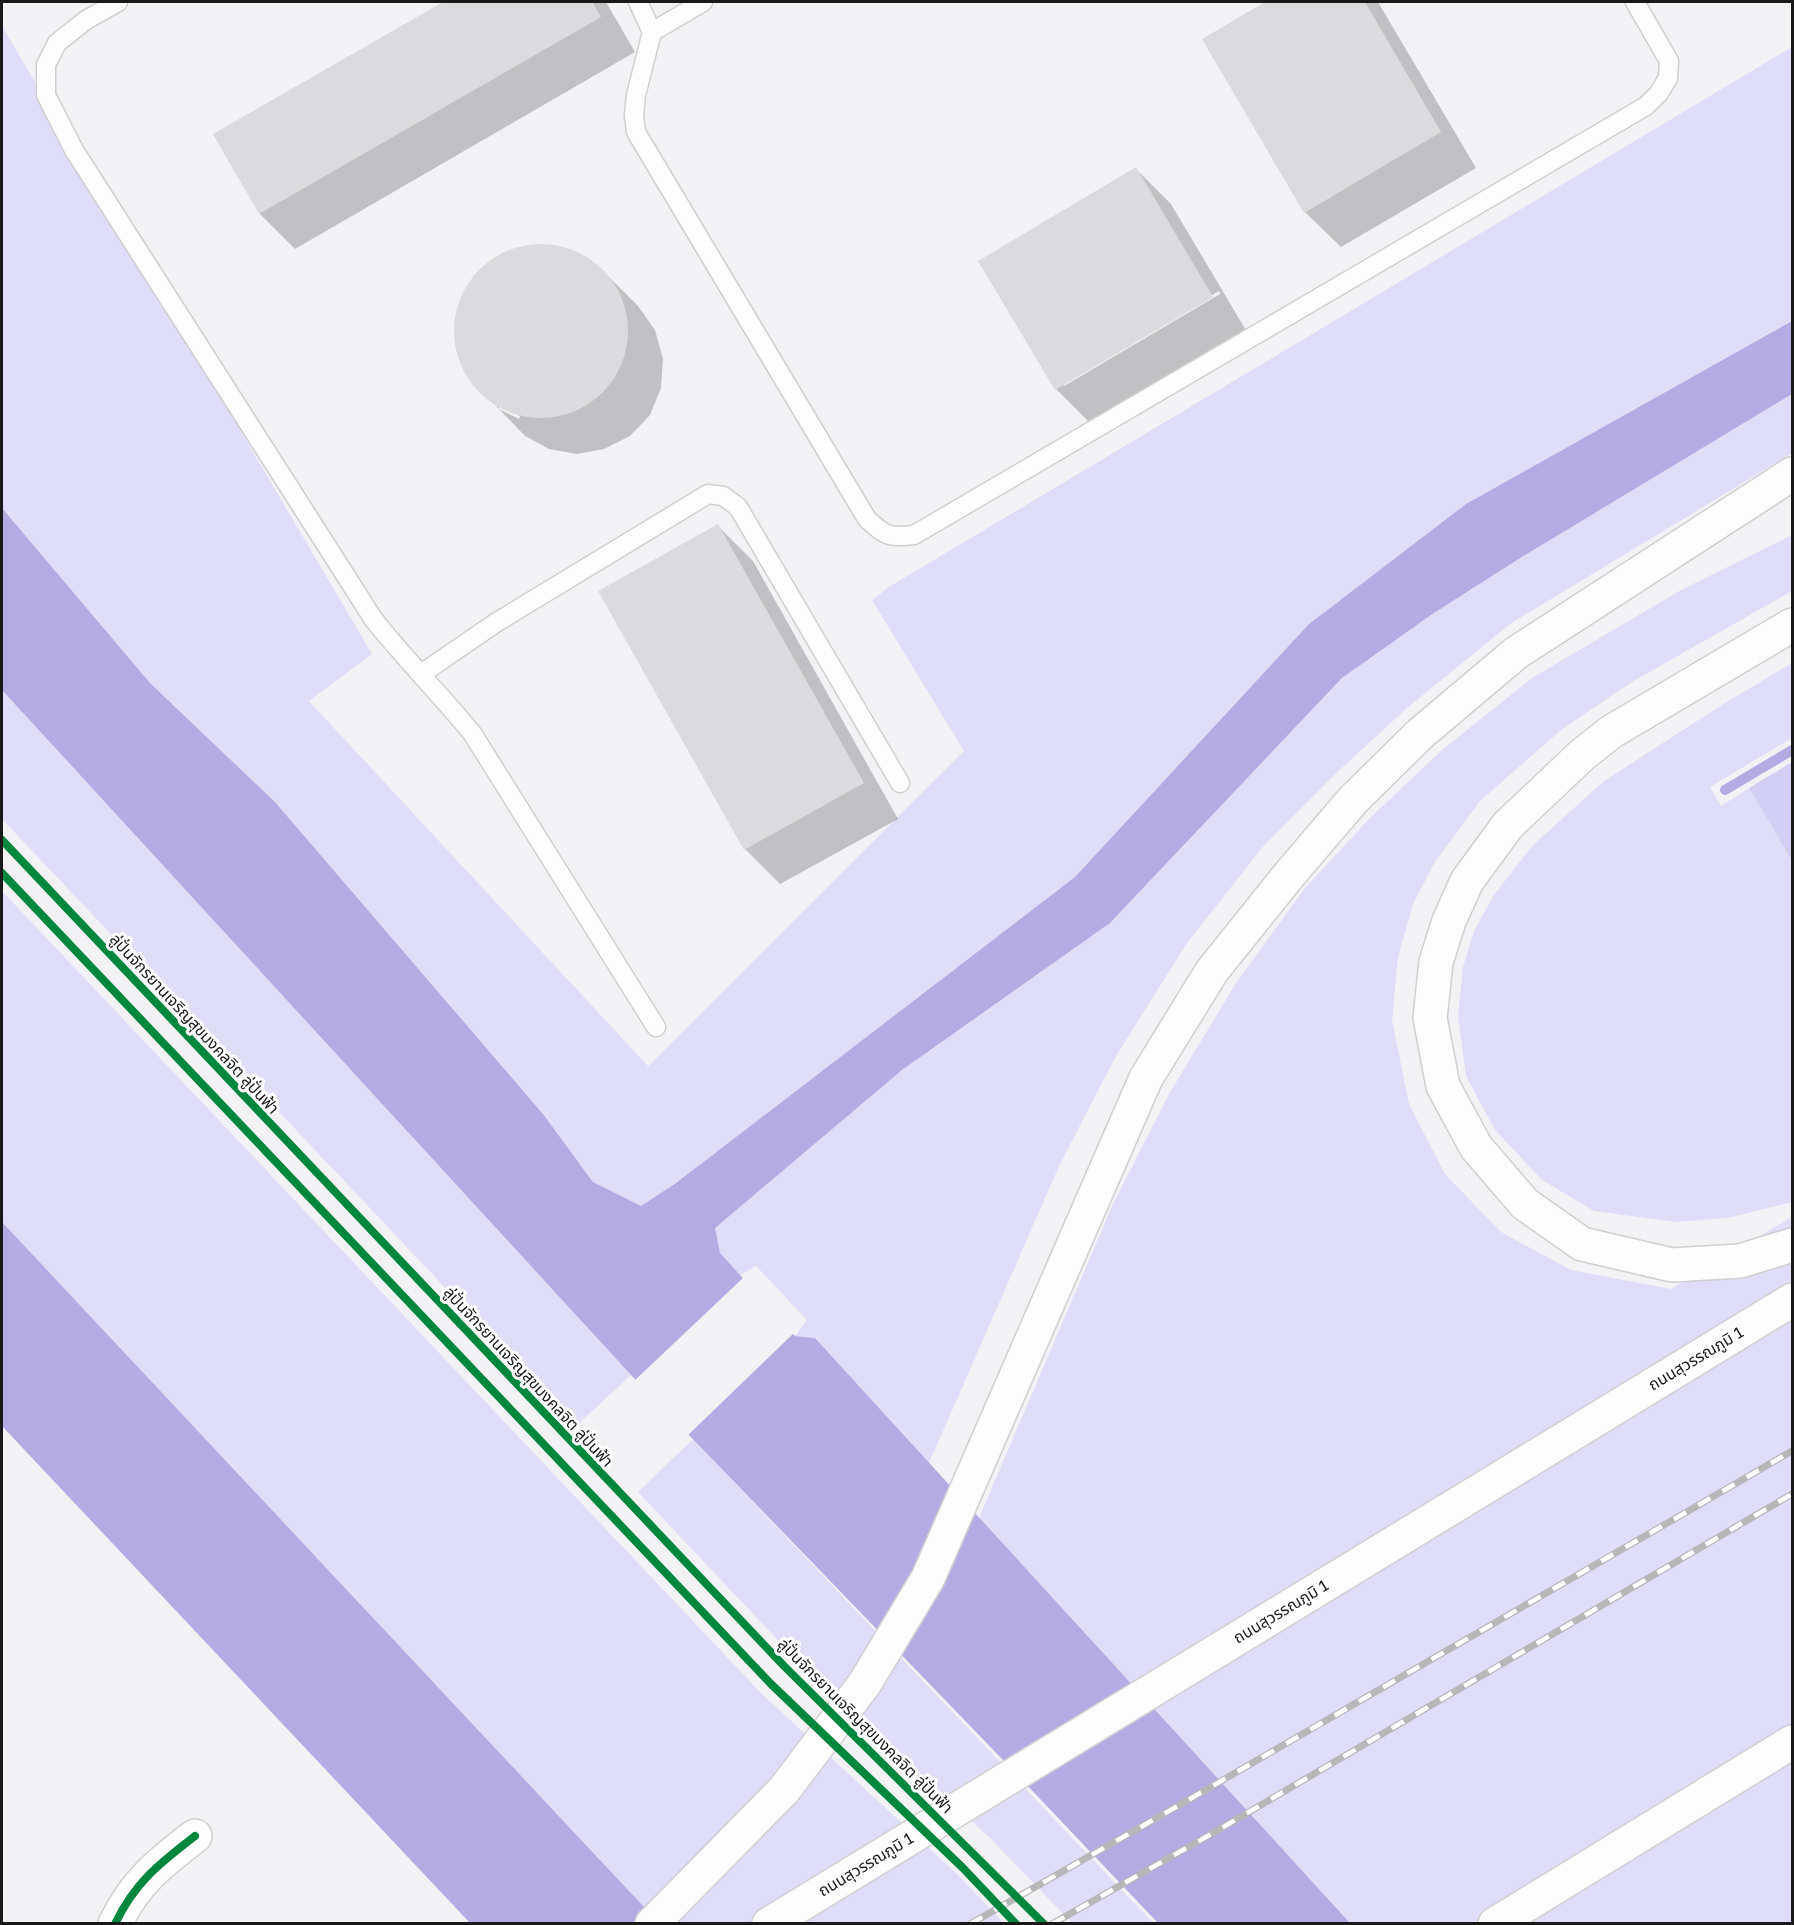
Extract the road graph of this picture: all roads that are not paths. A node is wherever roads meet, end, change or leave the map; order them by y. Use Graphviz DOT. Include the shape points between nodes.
graph roads {
  1 [pos="118,2"];
  2 [pos="638,2"];
  3 [pos="703,2"];
  4 [pos="1635,2"];
  5 [pos="652,32"];
  6 [pos="1792,474"];
  7 [pos="1792,498"];
  8 [pos="1658,560"];
  9 [pos="1792,625"];
  10 [pos="421,674"];
  11 [pos="900,783"];
  12 [pos="656,1027"];
  13 [pos="1792,1245"];
  14 [pos="1792,1300"];
  15 [pos="1792,1742"];
  16 [pos="195,1836"];
  17 [pos="115,1923"];
  18 [pos="652,1923"];
  19 [pos="769,1923"];
  20 [pos="1495,1923"];
  1 -- 10 [label="lane" via="57,43 46,65 46,95 74,150 374,620"];
  2 -- 5 [label="lane"];
  3 -- 5 [label="lane"];
  4 -- 5 [label="lane" via="1669,61 1668,78 1646,106 914,535 896,537 883,534 867,519 636,132 636,95"];
  6 -- 8 [label="main road"];
  7 -- 8 [label="main road"];
  8 -- 18 [label="main road" via="1516,653 1420,734 1353,800 1212,972 1146,1078 928,1578 865,1683 784,1790"];
  9 -- 13 [label="main road" via="1611,732 1508,825 1467,881 1449,921 1436,962 1430,1018 1443,1086 1476,1147 1525,1204 1582,1244 1672,1265 1740,1261"];
  10 -- 11 [label="lane" via="497,622 708,494 723,496 738,507"];
  10 -- 12 [label="lane" via="472,733"];
  14 -- 19 [label="main road, ถนนสุวรรณภูมิ 1"];
  15 -- 20 [label="main road"];
  16 -- 17 [label="main road" via="143,1879"];
}
